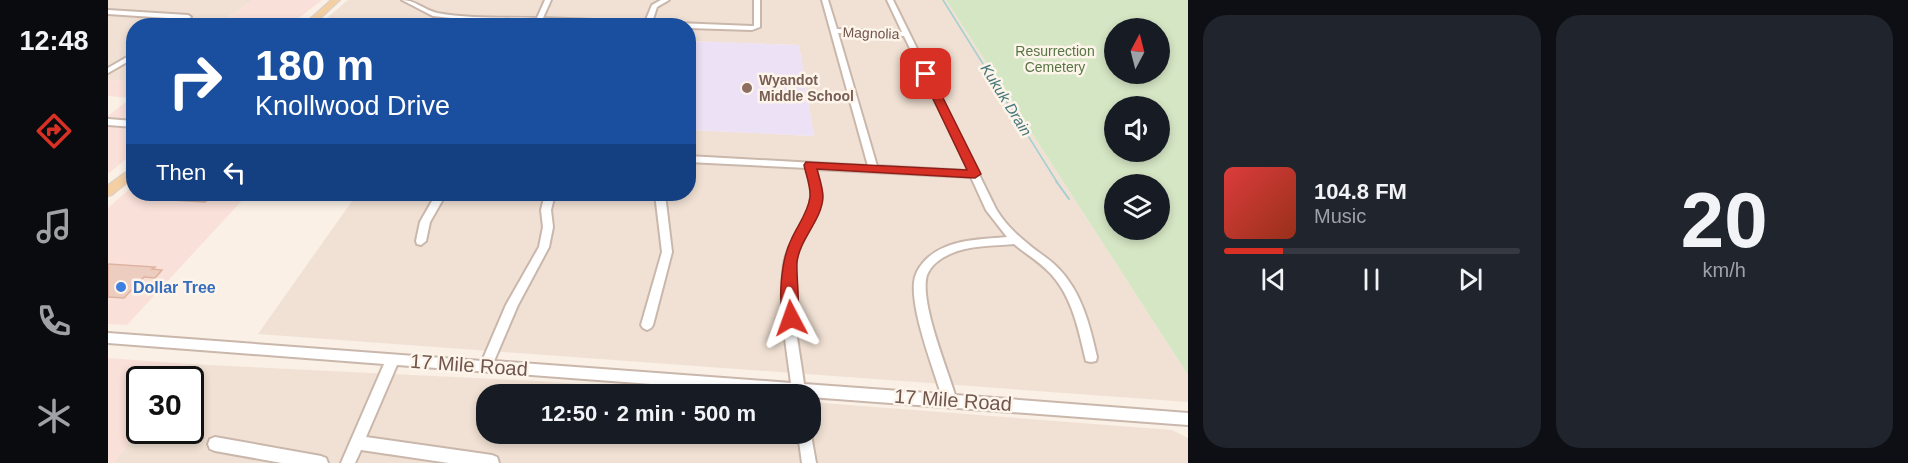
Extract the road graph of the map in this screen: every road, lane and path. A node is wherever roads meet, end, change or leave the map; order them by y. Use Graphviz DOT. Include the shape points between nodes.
graph roads {
  1 [pos="336,0"];
  2 [pos="405,0"];
  3 [pos="548,0"];
  4 [pos="666,0"];
  5 [pos="757,0"];
  6 [pos="825,0"];
  7 [pos="890,0"];
  8 [pos="108,12"];
  9 [pos="119,13"];
  10 [pos="187,18"];
  11 [pos="315,18"];
  12 [pos="481,18"];
  13 [pos="540,18"];
  14 [pos="650,18"];
  15 [pos="108,19"];
  16 [pos="696,25"];
  17 [pos="834,31"];
  18 [pos="907,34"];
  19 [pos="126,60"];
  20 [pos="108,71"];
  21 [pos="108,123"];
  22 [pos="126,124"];
  23 [pos="696,159"];
  24 [pos="810,165"];
  25 [pos="873,168"];
  26 [pos="975,174"];
  27 [pos="126,177"];
  28 [pos="108,192"];
  29 [pos="437,201"];
  30 [pos="548,201"];
  31 [pos="661,201"];
  32 [pos="1016,240"];
  33 [pos="421,241"];
  34 [pos="647,326"];
  35 [pos="108,338"];
  36 [pos="1091,357"];
  37 [pos="393,359"];
  38 [pos="486,366"];
  39 [pos="703,384"];
  40 [pos="798,384"];
  41 [pos="821,393"];
  42 [pos="949,399"];
  43 [pos="1188,419"];
  44 [pos="357,443"];
  45 [pos="214,444"];
  46 [pos="806,444"];
  47 [pos="492,462"];
  48 [pos="321,463"];
  49 [pos="348,463"];
  50 [pos="809,463"];
  1 -- 11 [label="main road"];
  2 -- 12 [label="street" via="438,15"];
  3 -- 13 [label="street"];
  4 -- 14 [label="street" via="654,6"];
  5 -- 16 [label="street" via="757,27"];
  6 -- 17 [label="street"];
  7 -- 18 [label="street"];
  8 -- 9 [label="street"];
  9 -- 10 [label="street"];
  9 -- 15 [label="street"];
  17 -- 18 [label="street, Magnolia"];
  17 -- 25 [label="street"];
  18 -- 26 [label="street"];
  19 -- 20 [label="street"];
  21 -- 22 [label="street"];
  23 -- 24 [label="street"];
  24 -- 25 [label="street"];
  24 -- 40 [label="street" via="816,196 811,216 793,250 789,272"];
  25 -- 26 [label="street"];
  26 -- 32 [label="street" via="995,218"];
  27 -- 28 [label="main road"];
  29 -- 33 [label="street" via="425,222"];
  30 -- 38 [label="street" via="544,247 512,305"];
  31 -- 34 [label="street" via="667,252"];
  32 -- 36 [label="street" via="1058,276 1081,314"];
  32 -- 42 [label="street" via="949,250 925,267 920,283 922,303"];
  35 -- 37 [label="street, 17 Mile Road"];
  37 -- 38 [label="street, 17 Mile Road"];
  37 -- 44 [label="street"];
  38 -- 39 [label="street, 17 Mile Road"];
  41 -- 42 [label="street, 17 Mile Road"];
  42 -- 43 [label="street, 17 Mile Road"];
  44 -- 47 [label="street"];
  44 -- 49 [label="street"];
  45 -- 48 [label="street"];
  46 -- 50 [label="street"];
}
